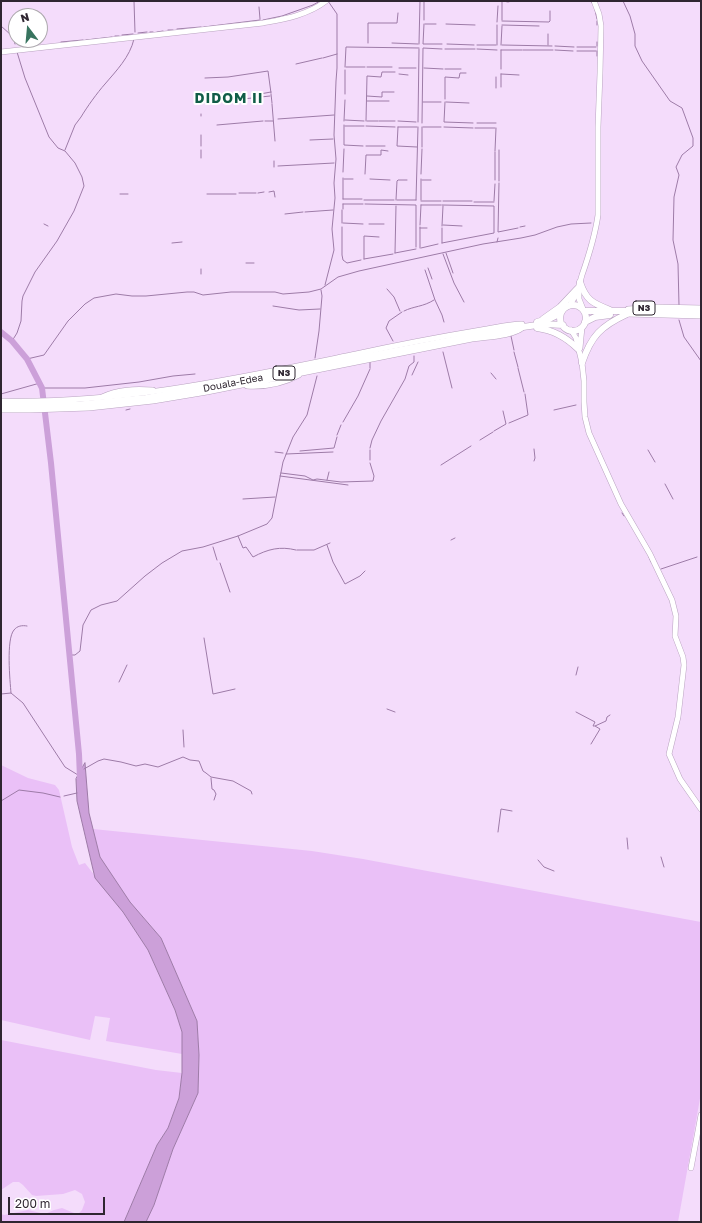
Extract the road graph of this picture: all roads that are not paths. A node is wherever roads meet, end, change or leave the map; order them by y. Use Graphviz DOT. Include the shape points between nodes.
graph roads {
  1 [pos="594,1"];
  2 [pos="325,2"];
  3 [pos="1,52"];
  4 [pos="579,286"];
  5 [pos="569,306"];
  6 [pos="701,308"];
  7 [pos="584,310"];
  8 [pos="613,311"];
  9 [pos="637,312"];
  10 [pos="701,312"];
  11 [pos="562,313"];
  12 [pos="627,314"];
  13 [pos="701,316"];
  14 [pos="541,321"];
  15 [pos="584,324"];
  16 [pos="563,325"];
  17 [pos="525,326"];
  18 [pos="571,330"];
  19 [pos="579,350"];
  20 [pos="582,363"];
  21 [pos="1,401"];
  22 [pos="1,405"];
  23 [pos="57,405"];
  24 [pos="30,406"];
  25 [pos="1,410"];
  26 [pos="701,809"];
  27 [pos="701,1115"];
  28 [pos="691,1168"];
  1 -- 4 [label="main road" via="600,20 598,215 593,243"];
  2 -- 3 [label="main road" via="301,14 279,20"];
  4 -- 5 [label="main road"];
  4 -- 7 [label="main road" via="579,299"];
  4 -- 8 [label="highway" via="590,300"];
  4 -- 14 [label="highway" via="560,307"];
  5 -- 7 [label="highway, N3" via="575,305"];
  5 -- 11 [label="highway, N3"];
  6 -- 8 [label="main road, N3" via="651,307"];
  7 -- 8 [label="highway, N3"];
  7 -- 15 [label="highway"];
  8 -- 9 [label="highway, N3"];
  9 -- 10 [label="highway, N3"];
  9 -- 12 [label="highway, N3"];
  11 -- 14 [label="highway, Douala-Edea / N3"];
  11 -- 16 [label="highway"];
  12 -- 13 [label="main road, N3"];
  12 -- 15 [label="highway, N3" via="595,317"];
  12 -- 20 [label="highway" via="599,330"];
  14 -- 17 [label="highway, Douala-Edea / N3"];
  15 -- 18 [label="highway, N3"];
  15 -- 19 [label="main road"];
  16 -- 17 [label="highway, Douala-Edea / N3"];
  16 -- 18 [label="highway, N3"];
  17 -- 19 [label="highway" via="554,332 569,340"];
  17 -- 23 [label="highway, Douala-Edea / N3" via="205,388 114,401"];
  17 -- 23 [label="main road" via="507,325 465,332 216,382"];
  17 -- 23 [label="main road" via="512,333 153,401 89,408"];
  18 -- 19 [label="main road"];
  19 -- 20 [label="main road"];
  20 -- 26 [label="main road" via="585,417 590,433 621,504 650,554 672,600 676,616 674,636 684,665 678,717 669,754 680,779"];
  21 -- 24 [label="main road"];
  22 -- 24 [label="highway, Douala-Edea / N3"];
  23 -- 24 [label="highway, Douala-Edea / N3"];
  24 -- 25 [label="main road"];
  27 -- 28 [label="main road"];
}
